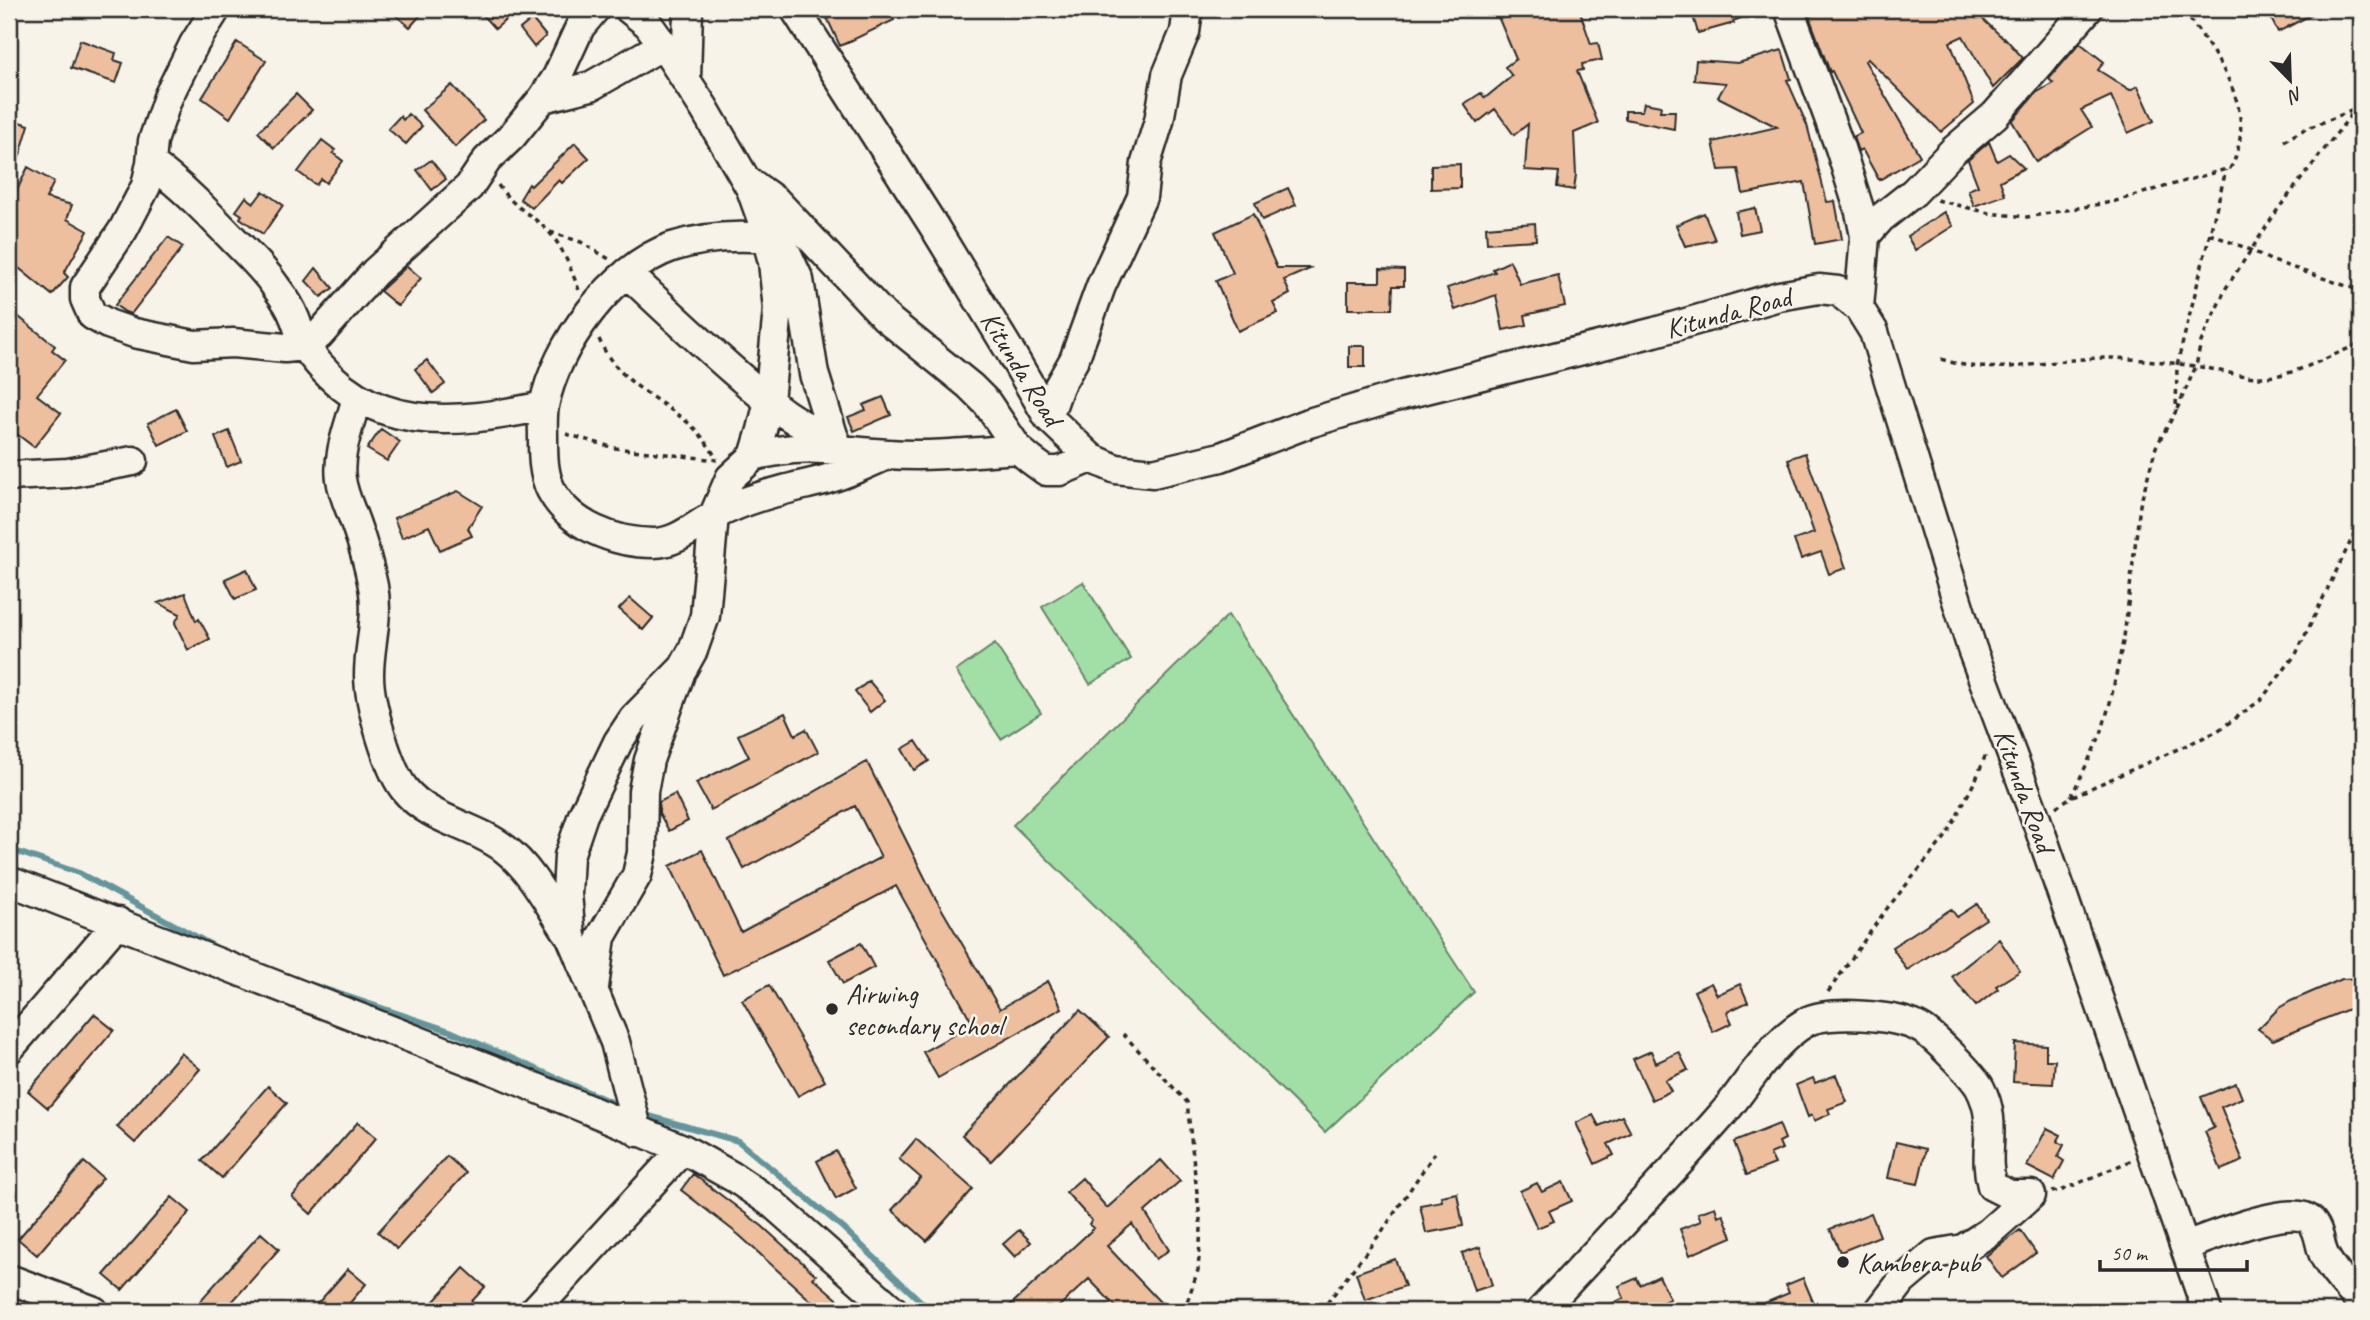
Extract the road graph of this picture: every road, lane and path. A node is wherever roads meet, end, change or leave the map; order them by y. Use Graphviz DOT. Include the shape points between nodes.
graph roads {
  1 [pos="216,9"];
  2 [pos="595,9"];
  3 [pos="629,9"];
  4 [pos="688,9"];
  5 [pos="795,9"];
  6 [pos="1202,9"];
  7 [pos="1789,9"];
  8 [pos="2088,9"];
  9 [pos="2183,9"];
  10 [pos="1186,20"];
  11 [pos="663,45"];
  12 [pos="685,79"];
  13 [pos="542,98"];
  14 [pos="2360,106"];
  15 [pos="2284,141"];
  16 [pos="488,160"];
  17 [pos="151,163"];
  18 [pos="2226,170"];
  19 [pos="744,178"];
  20 [pos="1914,192"];
  21 [pos="764,227"];
  22 [pos="548,231"];
  23 [pos="2210,234"];
  24 [pos="1865,236"];
  25 [pos="2250,250"];
  26 [pos="627,273"];
  27 [pos="2361,291"];
  28 [pos="1859,308"];
  29 [pos="589,313"];
  30 [pos="2361,343"];
  31 [pos="304,346"];
  32 [pos="1941,359"];
  33 [pos="2177,365"];
  34 [pos="2196,366"];
  35 [pos="357,397"];
  36 [pos="769,401"];
  37 [pos="2176,411"];
  38 [pos="543,414"];
  39 [pos="1048,417"];
  40 [pos="836,444"];
  41 [pos="1018,449"];
  42 [pos="890,454"];
  43 [pos="754,456"];
  44 [pos="1091,458"];
  45 [pos="717,460"];
  46 [pos="133,461"];
  47 [pos="9,476"];
  48 [pos="713,515"];
  49 [pos="2361,520"];
  50 [pos="683,668"];
  51 [pos="2000,720"];
  52 [pos="2071,797"];
  53 [pos="2036,819"];
  54 [pos="9,881"];
  55 [pos="118,922"];
  56 [pos="570,937"];
  57 [pos="594,992"];
  58 [pos="1808,1020"];
  59 [pos="1123,1034"];
  60 [pos="9,1049"];
  61 [pos="638,1132"];
  62 [pos="683,1149"];
  63 [pos="1436,1151"];
  64 [pos="2153,1151"];
  65 [pos="2031,1195"];
  66 [pos="2185,1246"];
  67 [pos="2351,1275"];
  68 [pos="9,1279"];
  69 [pos="2361,1302"];
  70 [pos="94,1311"];
  71 [pos="534,1311"];
  72 [pos="894,1311"];
  73 [pos="1184,1311"];
  74 [pos="1321,1311"];
  75 [pos="1541,1311"];
  76 [pos="1879,1311"];
  77 [pos="2207,1311"];
  1 -- 17 [label="street" via="168,97 153,141"];
  2 -- 13 [label="street" via="580,27"];
  3 -- 11 [label="street" via="648,24"];
  4 -- 12 [label="street"];
  5 -- 39 [label="street, Kitunda Road"];
  6 -- 10 [label="street"];
  7 -- 24 [label="street" via="1840,148"];
  8 -- 20 [label="street" via="1995,115"];
  9 -- 18 [label="path" via="2215,57 2237,102 2241,136 2233,164"];
  10 -- 39 [label="street" via="1167,75 1142,197"];
  11 -- 12 [label="street"];
  11 -- 13 [label="street" via="591,86"];
  12 -- 19 [label="street"];
  13 -- 16 [label="street"];
  14 -- 15 [label="path"];
  14 -- 25 [label="path"];
  16 -- 22 [label="path" via="503,194"];
  16 -- 31 [label="street" via="469,187 375,272"];
  17 -- 31 [label="street" via="191,195 262,267 294,316"];
  17 -- 31 [label="street" via="137,205 85,287 92,315 134,333 194,345"];
  18 -- 20 [label="path" via="2112,202 2027,217 1957,207"];
  18 -- 23 [label="path"];
  19 -- 21 [label="street"];
  19 -- 41 [label="street" via="777,202 885,317 970,386"];
  20 -- 24 [label="street"];
  21 -- 26 [label="street" via="671,247"];
  21 -- 36 [label="street" via="778,309"];
  21 -- 40 [label="street" via="787,254 800,280 814,374"];
  22 -- 26 [label="path" via="581,242"];
  22 -- 29 [label="path"];
  23 -- 25 [label="path"];
  23 -- 33 [label="path"];
  24 -- 28 [label="street"];
  25 -- 27 [label="path"];
  25 -- 34 [label="path" via="2226,288 2201,342"];
  26 -- 29 [label="street"];
  26 -- 36 [label="street"];
  28 -- 44 [label="street, Kitunda Road" via="1838,291 1819,289 1779,296 1402,395 1183,467 1134,472"];
  28 -- 51 [label="street, Kitunda Road" via="1874,332 1972,649"];
  29 -- 38 [label="street" via="562,357"];
  29 -- 45 [label="path" via="613,364 629,382 688,423"];
  30 -- 34 [label="path" via="2267,377"];
  31 -- 35 [label="street" via="332,379"];
  32 -- 33 [label="path" via="1985,369 2110,358"];
  33 -- 34 [label="path"];
  33 -- 37 [label="path"];
  34 -- 37 [label="path"];
  35 -- 38 [label="street" via="411,418"];
  35 -- 56 [label="street" via="341,457 341,479 373,584 376,611 369,678 389,763 412,798 505,848"];
  36 -- 40 [label="street" via="787,417"];
  36 -- 43 [label="street"];
  37 -- 52 [label="path" via="2155,447 2140,505 2124,637 2111,699 2101,734"];
  38 -- 45 [label="path" via="570,436 615,448"];
  38 -- 48 [label="street" via="551,490 583,524 606,535 656,544 681,537"];
  39 -- 44 [label="street, Kitunda Road"];
  40 -- 42 [label="street"];
  40 -- 43 [label="street"];
  41 -- 42 [label="street"];
  41 -- 44 [label="street" via="1046,471 1060,471"];
  42 -- 48 [label="street" via="853,471 750,498"];
  43 -- 45 [label="path"];
  43 -- 48 [label="street" via="730,478"];
  46 -- 47 [label="street" via="68,473"];
  48 -- 50 [label="street" via="705,617"];
  49 -- 52 [label="path" via="2296,654 2261,700 2216,732"];
  50 -- 56 [label="street" via="623,734 583,815 569,856"];
  50 -- 57 [label="street" via="649,760 637,875 601,937"];
  51 -- 53 [label="street, Kitunda Road"];
  51 -- 58 [label="path" via="1947,835 1885,911"];
  52 -- 53 [label="path"];
  53 -- 64 [label="street, Kitunda Road"];
  54 -- 55 [label="street"];
  55 -- 60 [label="street"];
  55 -- 61 [label="street"];
  56 -- 57 [label="street"];
  57 -- 61 [label="street" via="624,1069"];
  58 -- 65 [label="street" via="1850,1014 1919,1027 1979,1086 1991,1114 1987,1169 1992,1186 2010,1195"];
  58 -- 75 [label="street" via="1779,1041 1723,1114"];
  59 -- 73 [label="path" via="1187,1102 1202,1228 1198,1270"];
  61 -- 62 [label="street"];
  62 -- 71 [label="street"];
  62 -- 72 [label="street" via="773,1204"];
  63 -- 74 [label="path"];
  64 -- 65 [label="path" via="2063,1190"];
  64 -- 66 [label="street, Kitunda Road"];
  65 -- 76 [label="street" via="1963,1249 1934,1254 1902,1281"];
  66 -- 67 [label="street" via="2279,1216 2300,1215 2316,1228 2324,1256"];
  66 -- 77 [label="street, Kitunda Road"];
  67 -- 69 [label="street"];
  68 -- 70 [label="street"];
}
